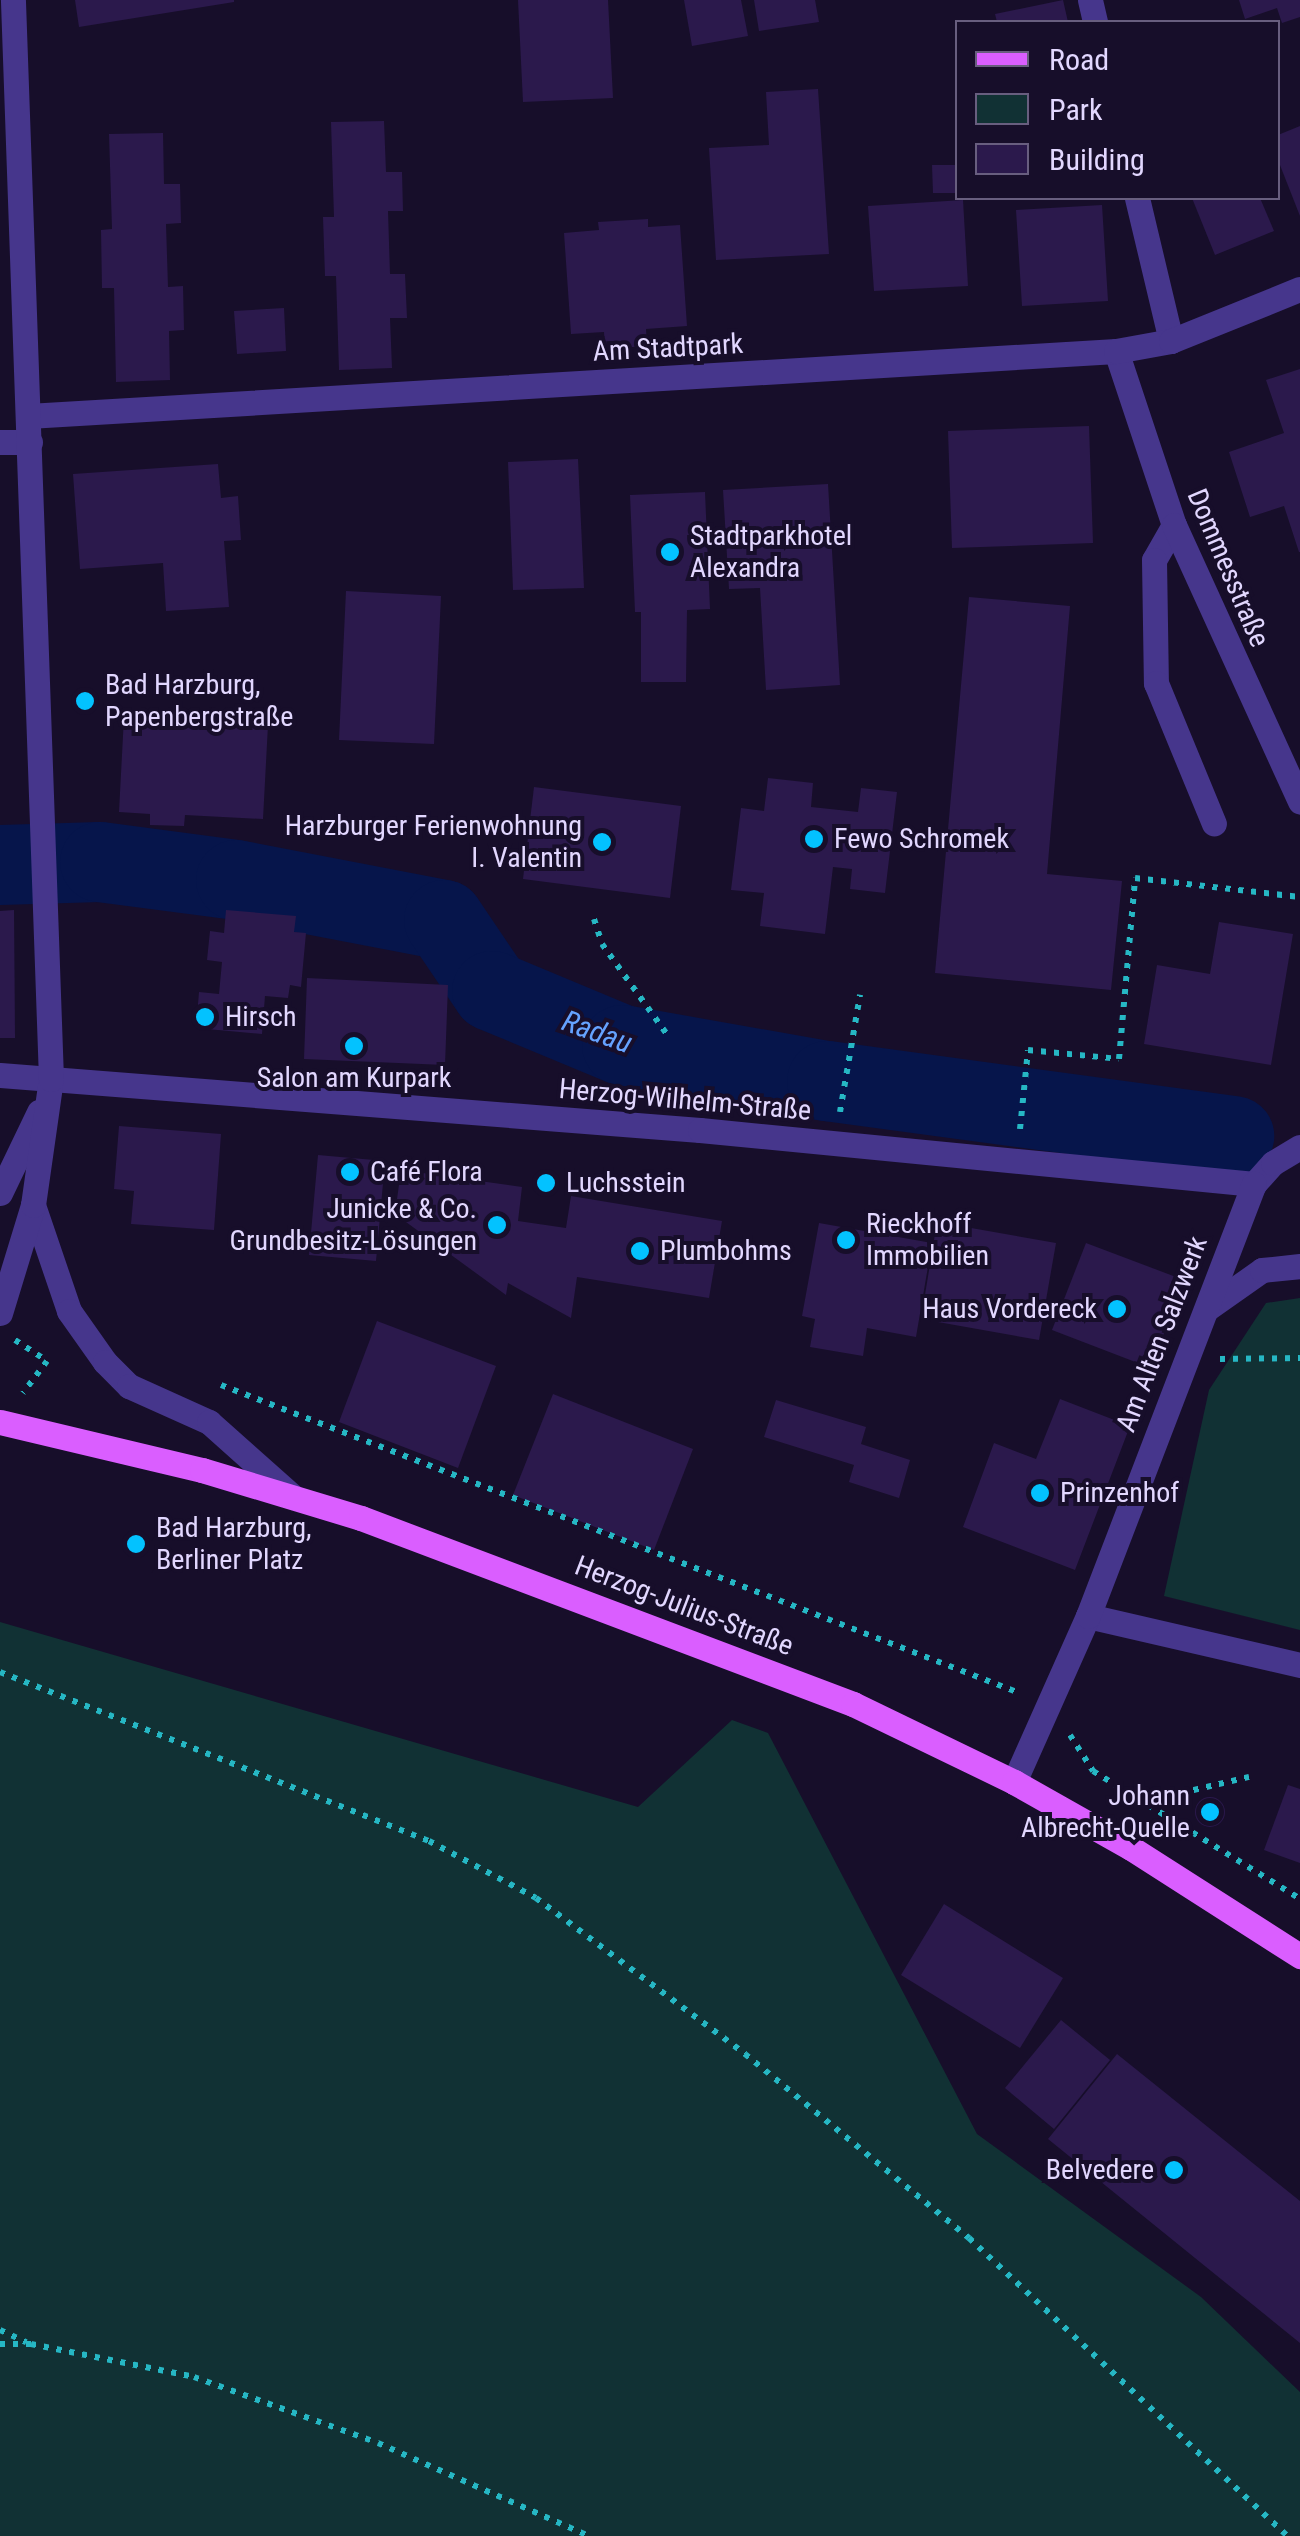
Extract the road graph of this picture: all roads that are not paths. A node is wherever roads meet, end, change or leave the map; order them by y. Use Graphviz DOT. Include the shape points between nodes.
graph roads {
  1 [pos="13,0"];
  2 [pos="1137,200"];
  3 [pos="1300,290"];
  4 [pos="1171,340"];
  5 [pos="1116,351"];
  6 [pos="28,416"];
  7 [pos="0,442"];
  8 [pos="30,442"];
  9 [pos="1174,525"];
  10 [pos="1300,802"];
  11 [pos="1214,824"];
  12 [pos="0,1075"];
  13 [pos="50,1078"];
  14 [pos="1300,1147"];
  15 [pos="1254,1184"];
  16 [pos="0,1193"];
  17 [pos="33,1205"];
  18 [pos="1300,1266"];
  19 [pos="1208,1308"];
  20 [pos="0,1313"];
  21 [pos="1,1422"];
  22 [pos="292,1496"];
  23 [pos="1088,1616"];
  24 [pos="1300,1665"];
  25 [pos="1014,1782"];
  26 [pos="1300,1956"];
  1 -- 6 [label="street"];
  2 -- 4 [label="street"];
  3 -- 4 [label="street, Am Stadtpark"];
  4 -- 5 [label="street, Am Stadtpark"];
  5 -- 6 [label="street, Am Stadtpark"];
  5 -- 9 [label="street, Dommesstraße"];
  6 -- 8 [label="street"];
  7 -- 8 [label="street"];
  8 -- 13 [label="street"];
  9 -- 10 [label="street, Dommesstraße"];
  9 -- 11 [label="street" via="1154,560 1156,683"];
  12 -- 13 [label="street, Herzog-Wilhelm-Straße"];
  13 -- 15 [label="street, Herzog-Wilhelm-Straße" via="662,1125"];
  13 -- 16 [label="street"];
  13 -- 17 [label="street"];
  14 -- 15 [label="street"];
  15 -- 19 [label="street, Am Alten Salzwerk"];
  17 -- 20 [label="street"];
  17 -- 22 [label="street" via="69,1312 104,1362 129,1386 209,1422"];
  18 -- 19 [label="street" via="1262,1270"];
  19 -- 23 [label="street, Am Alten Salzwerk"];
  21 -- 22 [label="main road, Herzog-Julius-Straße"];
  22 -- 25 [label="main road, Herzog-Julius-Straße" via="444,1547 853,1704"];
  23 -- 24 [label="street"];
  23 -- 25 [label="street, Am Alten Salzwerk"];
  25 -- 26 [label="main road, Herzog-Julius-Straße"];
}
